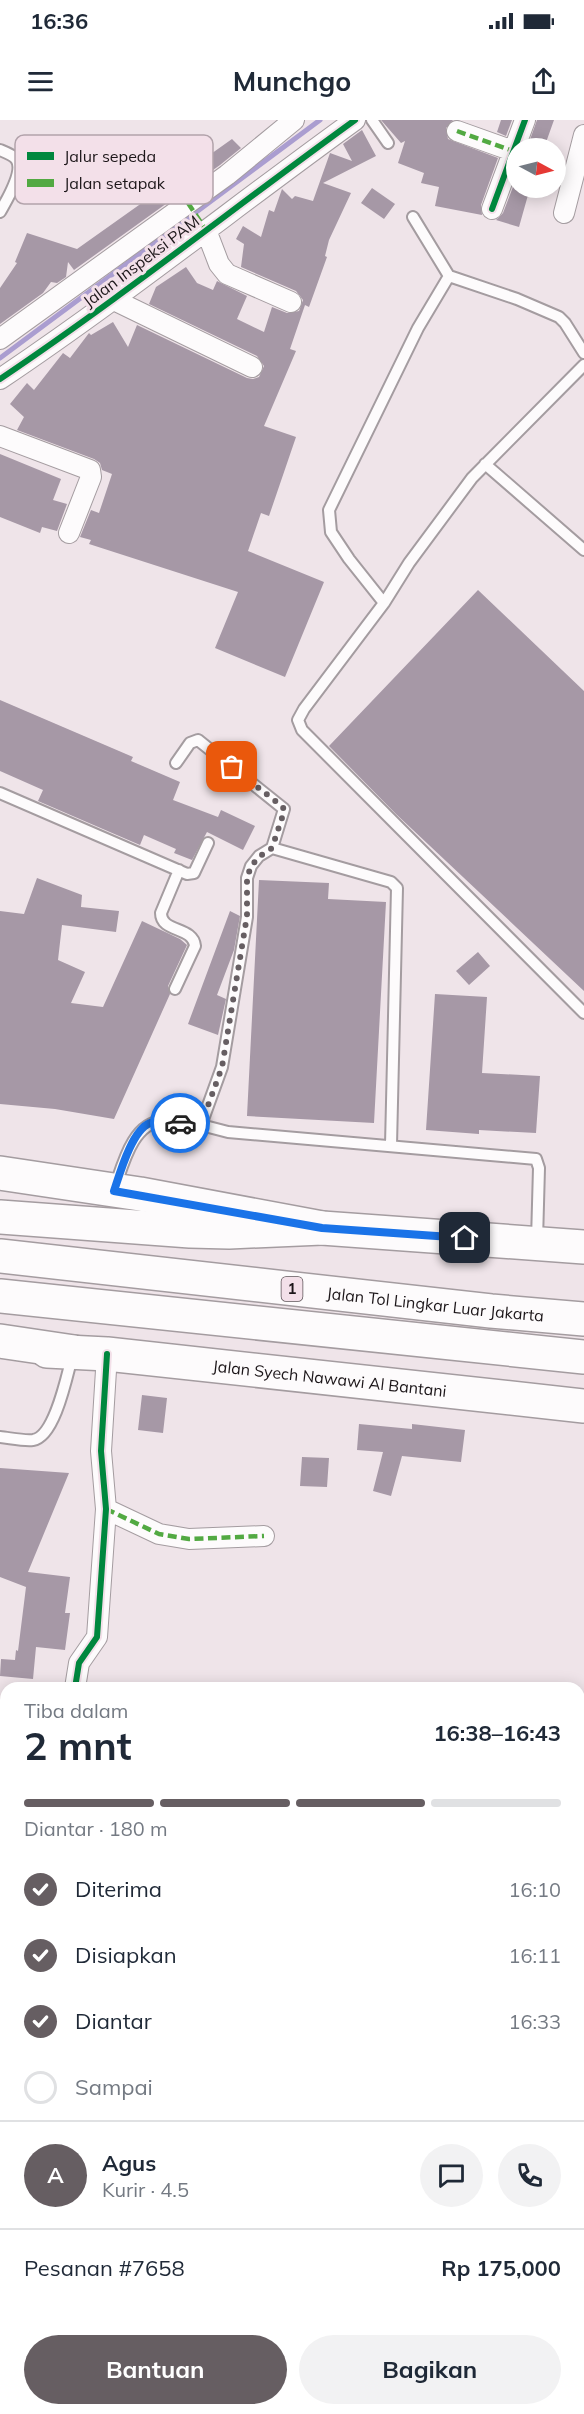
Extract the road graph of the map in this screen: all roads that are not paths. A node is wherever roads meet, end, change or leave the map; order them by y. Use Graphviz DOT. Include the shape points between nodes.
graph roads {
  1 [pos="294,120"];
  2 [pos="355,120"];
  3 [pos="372,120"];
  4 [pos="525,120"];
  5 [pos="457,131"];
  6 [pos="584,135"];
  7 [pos="518,138"];
  8 [pos="388,143"];
  9 [pos="506,148"];
  10 [pos="0,150"];
  11 [pos="15,158"];
  12 [pos="506,170"];
  13 [pos="15,181"];
  14 [pos="213,185"];
  15 [pos="187,204"];
  16 [pos="492,209"];
  17 [pos="0,212"];
  18 [pos="564,213"];
  19 [pos="413,217"];
  20 [pos="206,230"];
  21 [pos="449,276"];
  22 [pos="114,300"];
  23 [pos="291,302"];
  24 [pos="0,339"];
  25 [pos="584,353"];
  26 [pos="584,365"];
  27 [pos="252,367"];
  28 [pos="3,371"];
  29 [pos="0,435"];
  30 [pos="485,464"];
  31 [pos="69,533"];
  32 [pos="584,550"];
  33 [pos="384,603"];
  34 [pos="176,763"];
  35 [pos="0,793"];
  36 [pos="208,843"];
  37 [pos="272,848"];
  38 [pos="179,870"];
  39 [pos="176,989"];
  40 [pos="584,1013"];
  41 [pos="201,1125"];
  42 [pos="391,1145"];
  43 [pos="0,1173"];
  44 [pos="114,1191"];
  45 [pos="0,1216"];
  46 [pos="322,1228"];
  47 [pos="537,1230"];
  48 [pos="584,1247"];
  49 [pos="0,1256"];
  50 [pos="0,1296"];
  51 [pos="584,1319"];
  52 [pos="0,1341"];
  53 [pos="0,1350"];
  54 [pos="74,1352"];
  55 [pos="107,1354"];
  56 [pos="584,1357"];
  57 [pos="584,1406"];
  58 [pos="0,1437"];
  59 [pos="106,1509"];
  60 [pos="264,1536"];
  61 [pos="76,1682"];
  1 -- 14 [label="street"];
  2 -- 20 [label="street, Jalan Inspeksi PAM"];
  3 -- 8 [label="lane"];
  4 -- 7 [label="street"];
  5 -- 9 [label="street"];
  6 -- 18 [label="street"];
  10 -- 11 [label="lane"];
  12 -- 16 [label="street"];
  13 -- 17 [label="lane"];
  15 -- 24 [label="street"];
  19 -- 21 [label="lane"];
  20 -- 22 [label="street, Jalan Inspeksi PAM"];
  20 -- 23 [label="street" via="227,274"];
  21 -- 25 [label="lane" via="561,318"];
  21 -- 33 [label="lane" via="418,328 329,510 331,532"];
  22 -- 27 [label="street"];
  22 -- 28 [label="street, Jalan Inspeksi PAM"];
  26 -- 30 [label="lane"];
  29 -- 31 [label="street" via="90,470 91,477"];
  30 -- 32 [label="lane"];
  30 -- 33 [label="lane" via="409,563"];
  33 -- 40 [label="lane" via="304,709 298,720 302,730"];
  34 -- 37 [label="lane" via="190,743 198,740 283,807"];
  35 -- 38 [label="lane"];
  36 -- 38 [label="lane" via="194,873"];
  37 -- 41 [label="lane" via="251,866 247,878 247,916 222,1067"];
  37 -- 42 [label="lane" via="391,882 397,888"];
  38 -- 39 [label="lane" via="160,913 164,923 194,940 195,946"];
  41 -- 42 [label="lane" via="228,1132"];
  41 -- 44 [label="lane" via="163,1121 142,1129 125,1158"];
  42 -- 47 [label="lane" via="536,1159"];
  43 -- 44 [label="highway"];
  44 -- 46 [label="highway"];
  45 -- 46 [label="highway" via="190,1231"];
  46 -- 47 [label="highway"];
  47 -- 48 [label="highway"];
  49 -- 51 [label="highway, Jalan Tol Lingkar Luar Jakarta / 1"];
  50 -- 56 [label="highway, 1"];
  52 -- 54 [label="highway"];
  53 -- 54 [label="highway"];
  54 -- 55 [label="highway, Jalan Syech Nawawi Al Bantani"];
  54 -- 58 [label="lane" via="55,1414 45,1433 33,1440"];
  55 -- 57 [label="highway, Jalan Syech Nawawi Al Bantani"];
  55 -- 59 [label="street" via="101,1451"];
  59 -- 60 [label="street" via="159,1534 189,1539"];
  59 -- 61 [label="street" via="97,1637 79,1663"];
}
